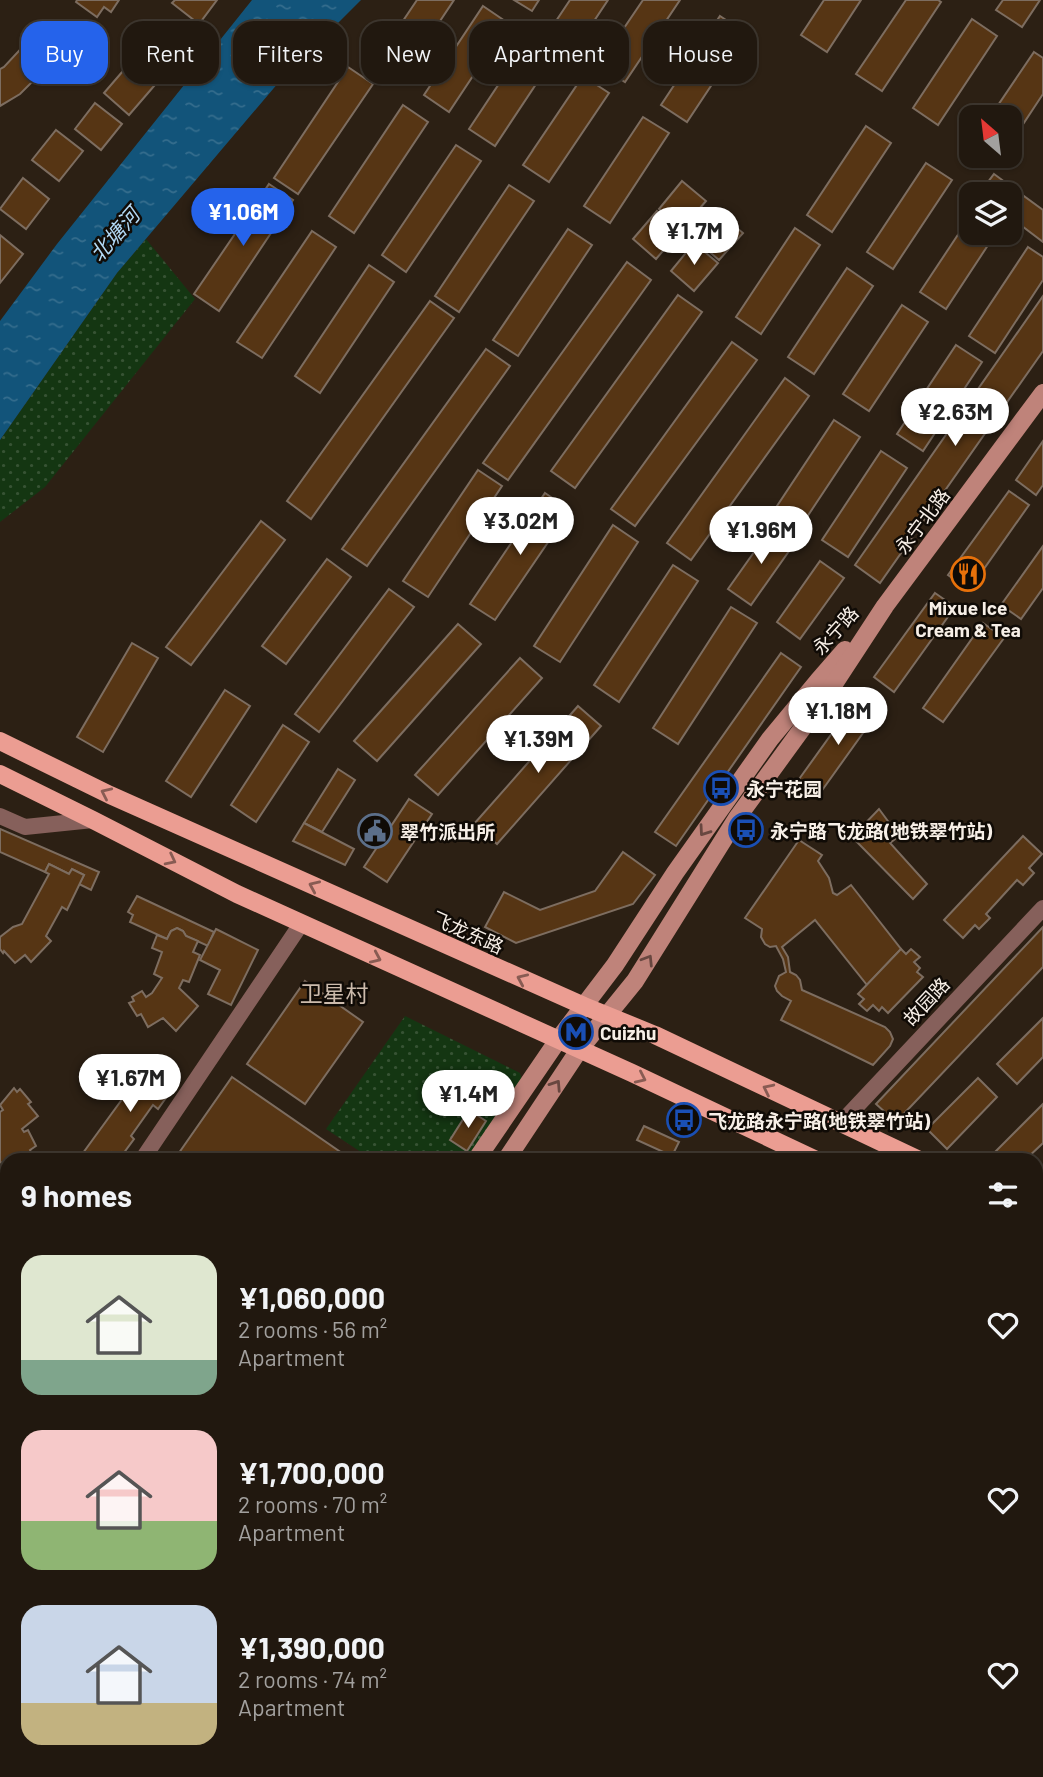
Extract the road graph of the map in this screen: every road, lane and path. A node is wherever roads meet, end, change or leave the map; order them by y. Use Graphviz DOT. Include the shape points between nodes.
graph roads {
  1 [pos="1043,393"];
  2 [pos="884,606"];
  3 [pos="0,741"];
  4 [pos="0,774"];
  5 [pos="0,816"];
  6 [pos="93,820"];
  7 [pos="1043,908"];
  8 [pos="301,924"];
  9 [pos="584,1006"];
  10 [pos="607,1016"];
  11 [pos="558,1040"];
  12 [pos="579,1050"];
  13 [pos="840,1124"];
  14 [pos="147,1153"];
  15 [pos="481,1153"];
  16 [pos="511,1153"];
  17 [pos="801,1153"];
  18 [pos="904,1153"];
  1 -- 2 [label="main road, 永宁北路"];
  2 -- 9 [label="main road, 永宁路, one-way" via="770,739"];
  10 -- 2 [label="main road, 永宁路, one-way" via="635,981 737,818 828,693"];
  9 -- 3 [label="main road, 飞龙东路, one-way" via="110,795"];
  4 -- 6 [label="main road"];
  5 -- 6 [label="street" via="25,827"];
  6 -- 8 [label="main road, one-way"];
  7 -- 13 [label="street, 故园路"];
  8 -- 11 [label="main road, one-way"];
  8 -- 14 [label="street"];
  9 -- 10 [label="main road, 飞龙东路"];
  9 -- 11 [label="main road, 永宁路"];
  10 -- 12 [label="main road, 永宁路"];
  13 -- 10 [label="main road, 飞龙东路, one-way"];
  11 -- 12 [label="main road"];
  11 -- 15 [label="main road, 永宁路"];
  16 -- 12 [label="main road, 永宁路, one-way"];
  12 -- 17 [label="main road, one-way"];
  13 -- 18 [label="main road, 飞龙东路"];
}
